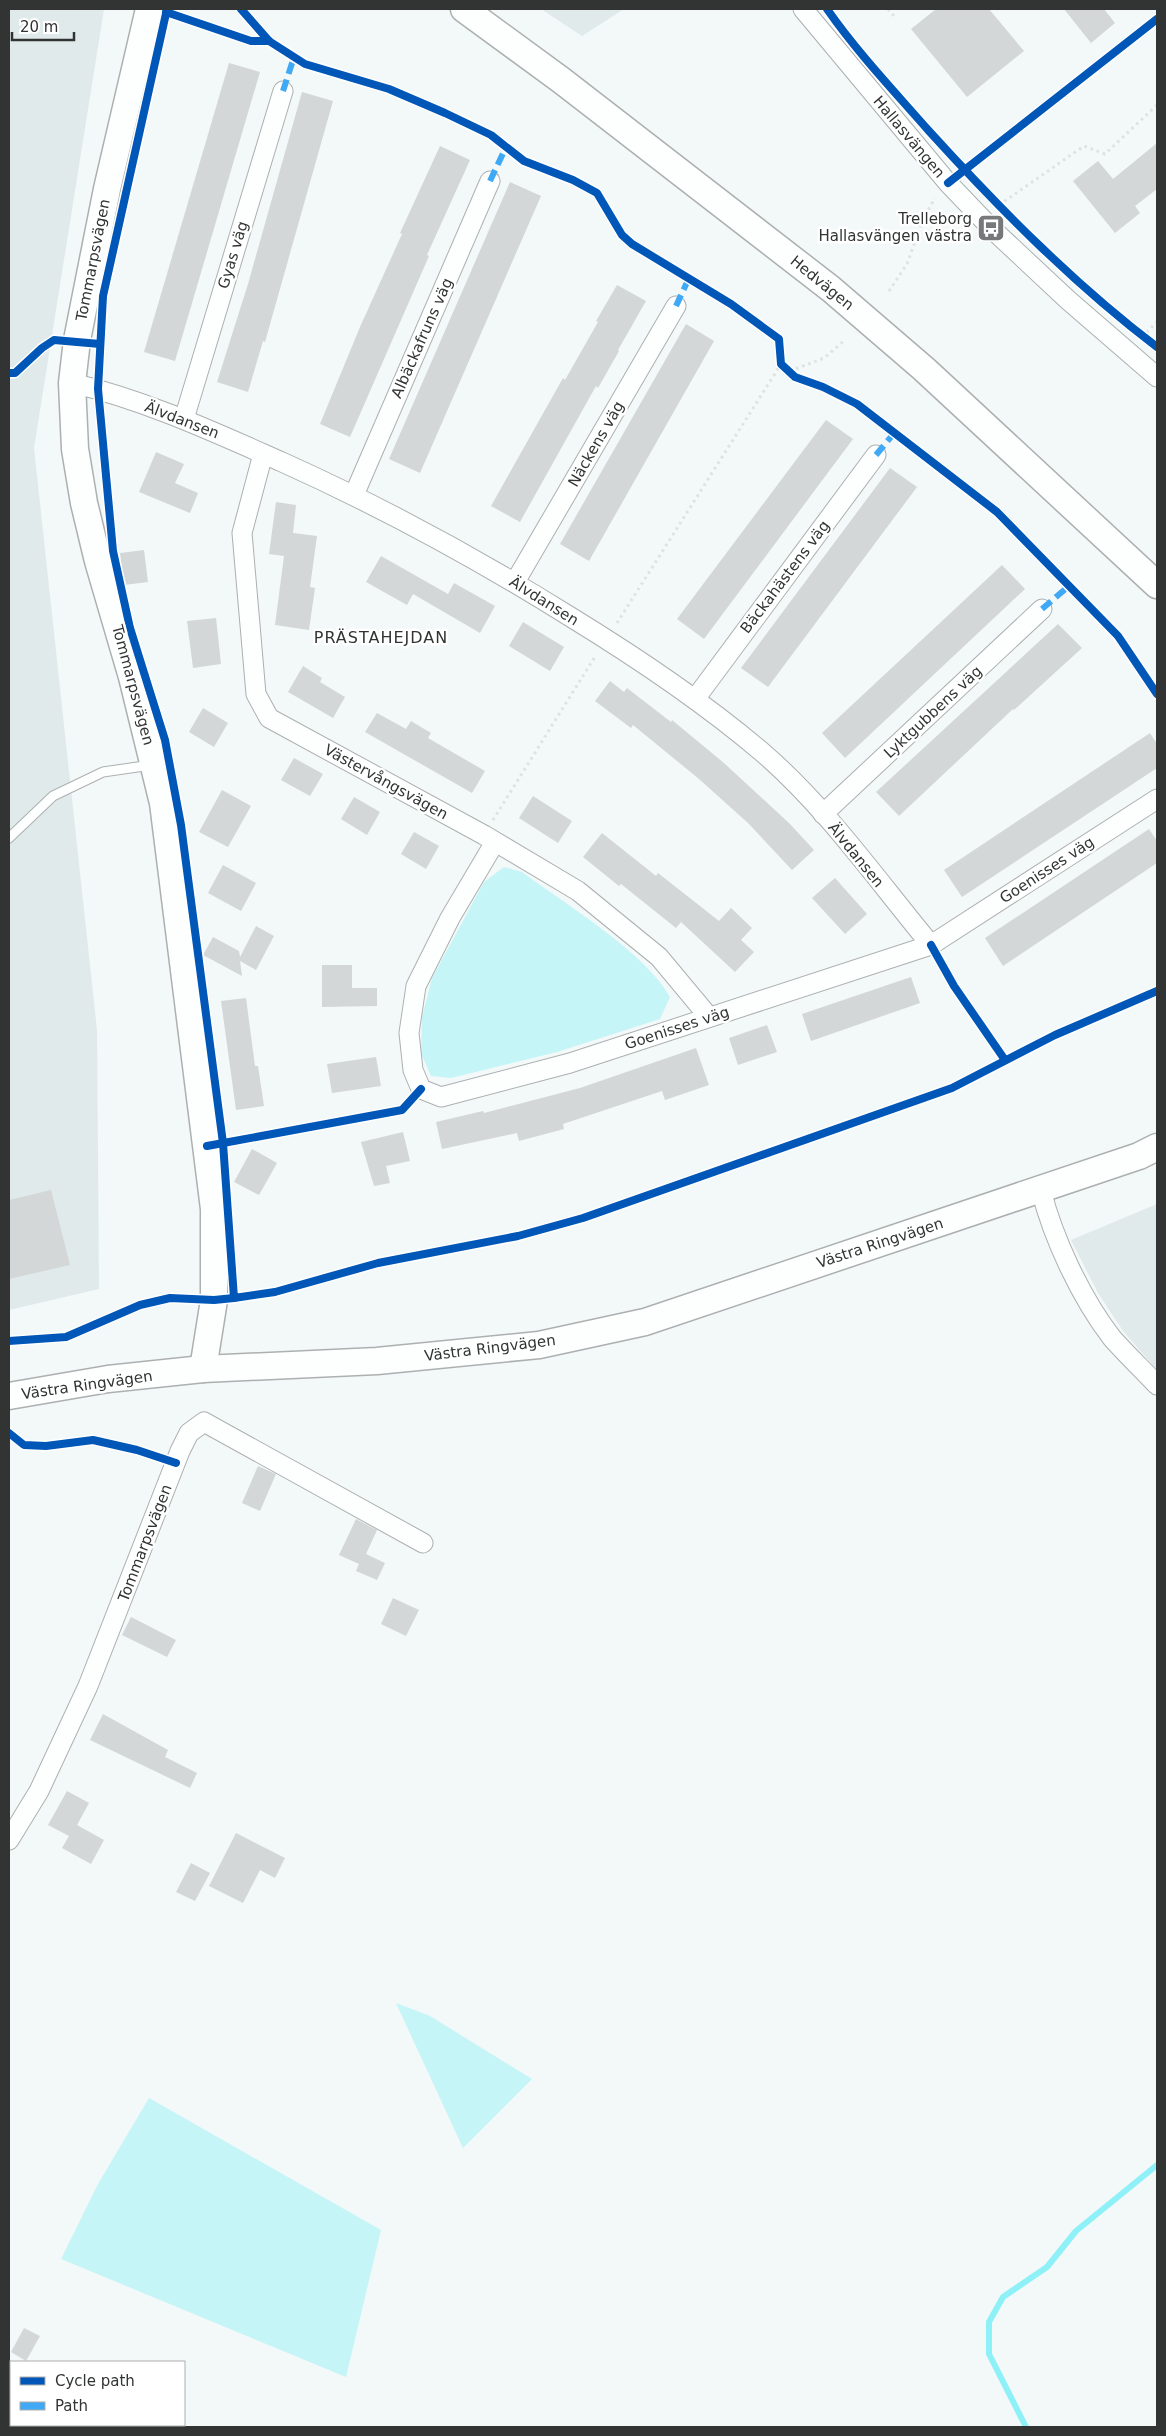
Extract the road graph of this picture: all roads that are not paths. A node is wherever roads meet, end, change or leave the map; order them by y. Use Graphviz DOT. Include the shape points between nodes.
graph roads {
  1 [pos="149,9"];
  2 [pos="464,9"];
  3 [pos="802,9"];
  4 [pos="282,91"];
  5 [pos="490,181"];
  6 [pos="676,306"];
  7 [pos="1157,377"];
  8 [pos="72,383"];
  9 [pos="184,420"];
  10 [pos="263,454"];
  11 [pos="876,455"];
  12 [pos="354,495"];
  13 [pos="515,582"];
  14 [pos="1157,585"];
  15 [pos="1042,610"];
  16 [pos="695,699"];
  17 [pos="154,764"];
  18 [pos="1157,799"];
  19 [pos="823,814"];
  20 [pos="9,838"];
  21 [pos="489,838"];
  22 [pos="930,945"];
  23 [pos="709,1017"];
  24 [pos="1157,1147"];
  25 [pos="1041,1190"];
  26 [pos="203,1369"];
  27 [pos="1157,1385"];
  28 [pos="9,1396"];
  29 [pos="423,1543"];
  30 [pos="9,1840"];
  1 -- 8 [label="main road, Tommarpsvägen" via="107,189 77,340"];
  2 -- 14 [label="main road, Hedvägen" via="831,288 924,369"];
  3 -- 7 [label="street, Hallasvängen" via="966,203 1068,300"];
  4 -- 9 [label="street, Gyas väg"];
  5 -- 12 [label="street, Albäckafruns väg"];
  6 -- 13 [label="street, Näckens väg"];
  8 -- 9 [label="street, Älvdansen"];
  8 -- 17 [label="main road, Tommarpsvägen" via="75,449 84,503"];
  9 -- 10 [label="street, Älvdansen"];
  10 -- 12 [label="street, Älvdansen"];
  10 -- 21 [label="street, Västervångsvägen" via="242,533 256,694 269,718"];
  11 -- 16 [label="street, Bäckahästens väg"];
  12 -- 13 [label="street, Älvdansen"];
  13 -- 16 [label="street, Älvdansen"];
  15 -- 19 [label="street, Lyktgubbens väg"];
  16 -- 19 [label="street, Älvdansen" via="764,753"];
  17 -- 20 [label="lane" via="103,772 53,796"];
  17 -- 26 [label="main road, Tommarpsvägen" via="164,813 214,1209 214,1300"];
  18 -- 22 [label="street, Goenisses väg"];
  19 -- 22 [label="street, Älvdansen"];
  21 -- 23 [label="street, Västervångsvägen" via="578,891 651,951"];
  21 -- 23 [label="street, Goenisses väg" via="416,986 409,1033 413,1070 421,1089 441,1097 570,1063"];
  22 -- 23 [label="street, Goenisses väg"];
  24 -- 25 [label="main road, Västra Ringvägen"];
  25 -- 26 [label="main road, Västra Ringvägen" via="645,1322 538,1345 377,1361"];
  25 -- 27 [label="street" via="1048,1219 1063,1255 1088,1298 1112,1337"];
  26 -- 28 [label="main road, Västra Ringvägen" via="108,1379"];
  29 -- 30 [label="street, Tommarpsvägen" via="204,1422 189,1433 180,1451 88,1686 39,1791"];
}
